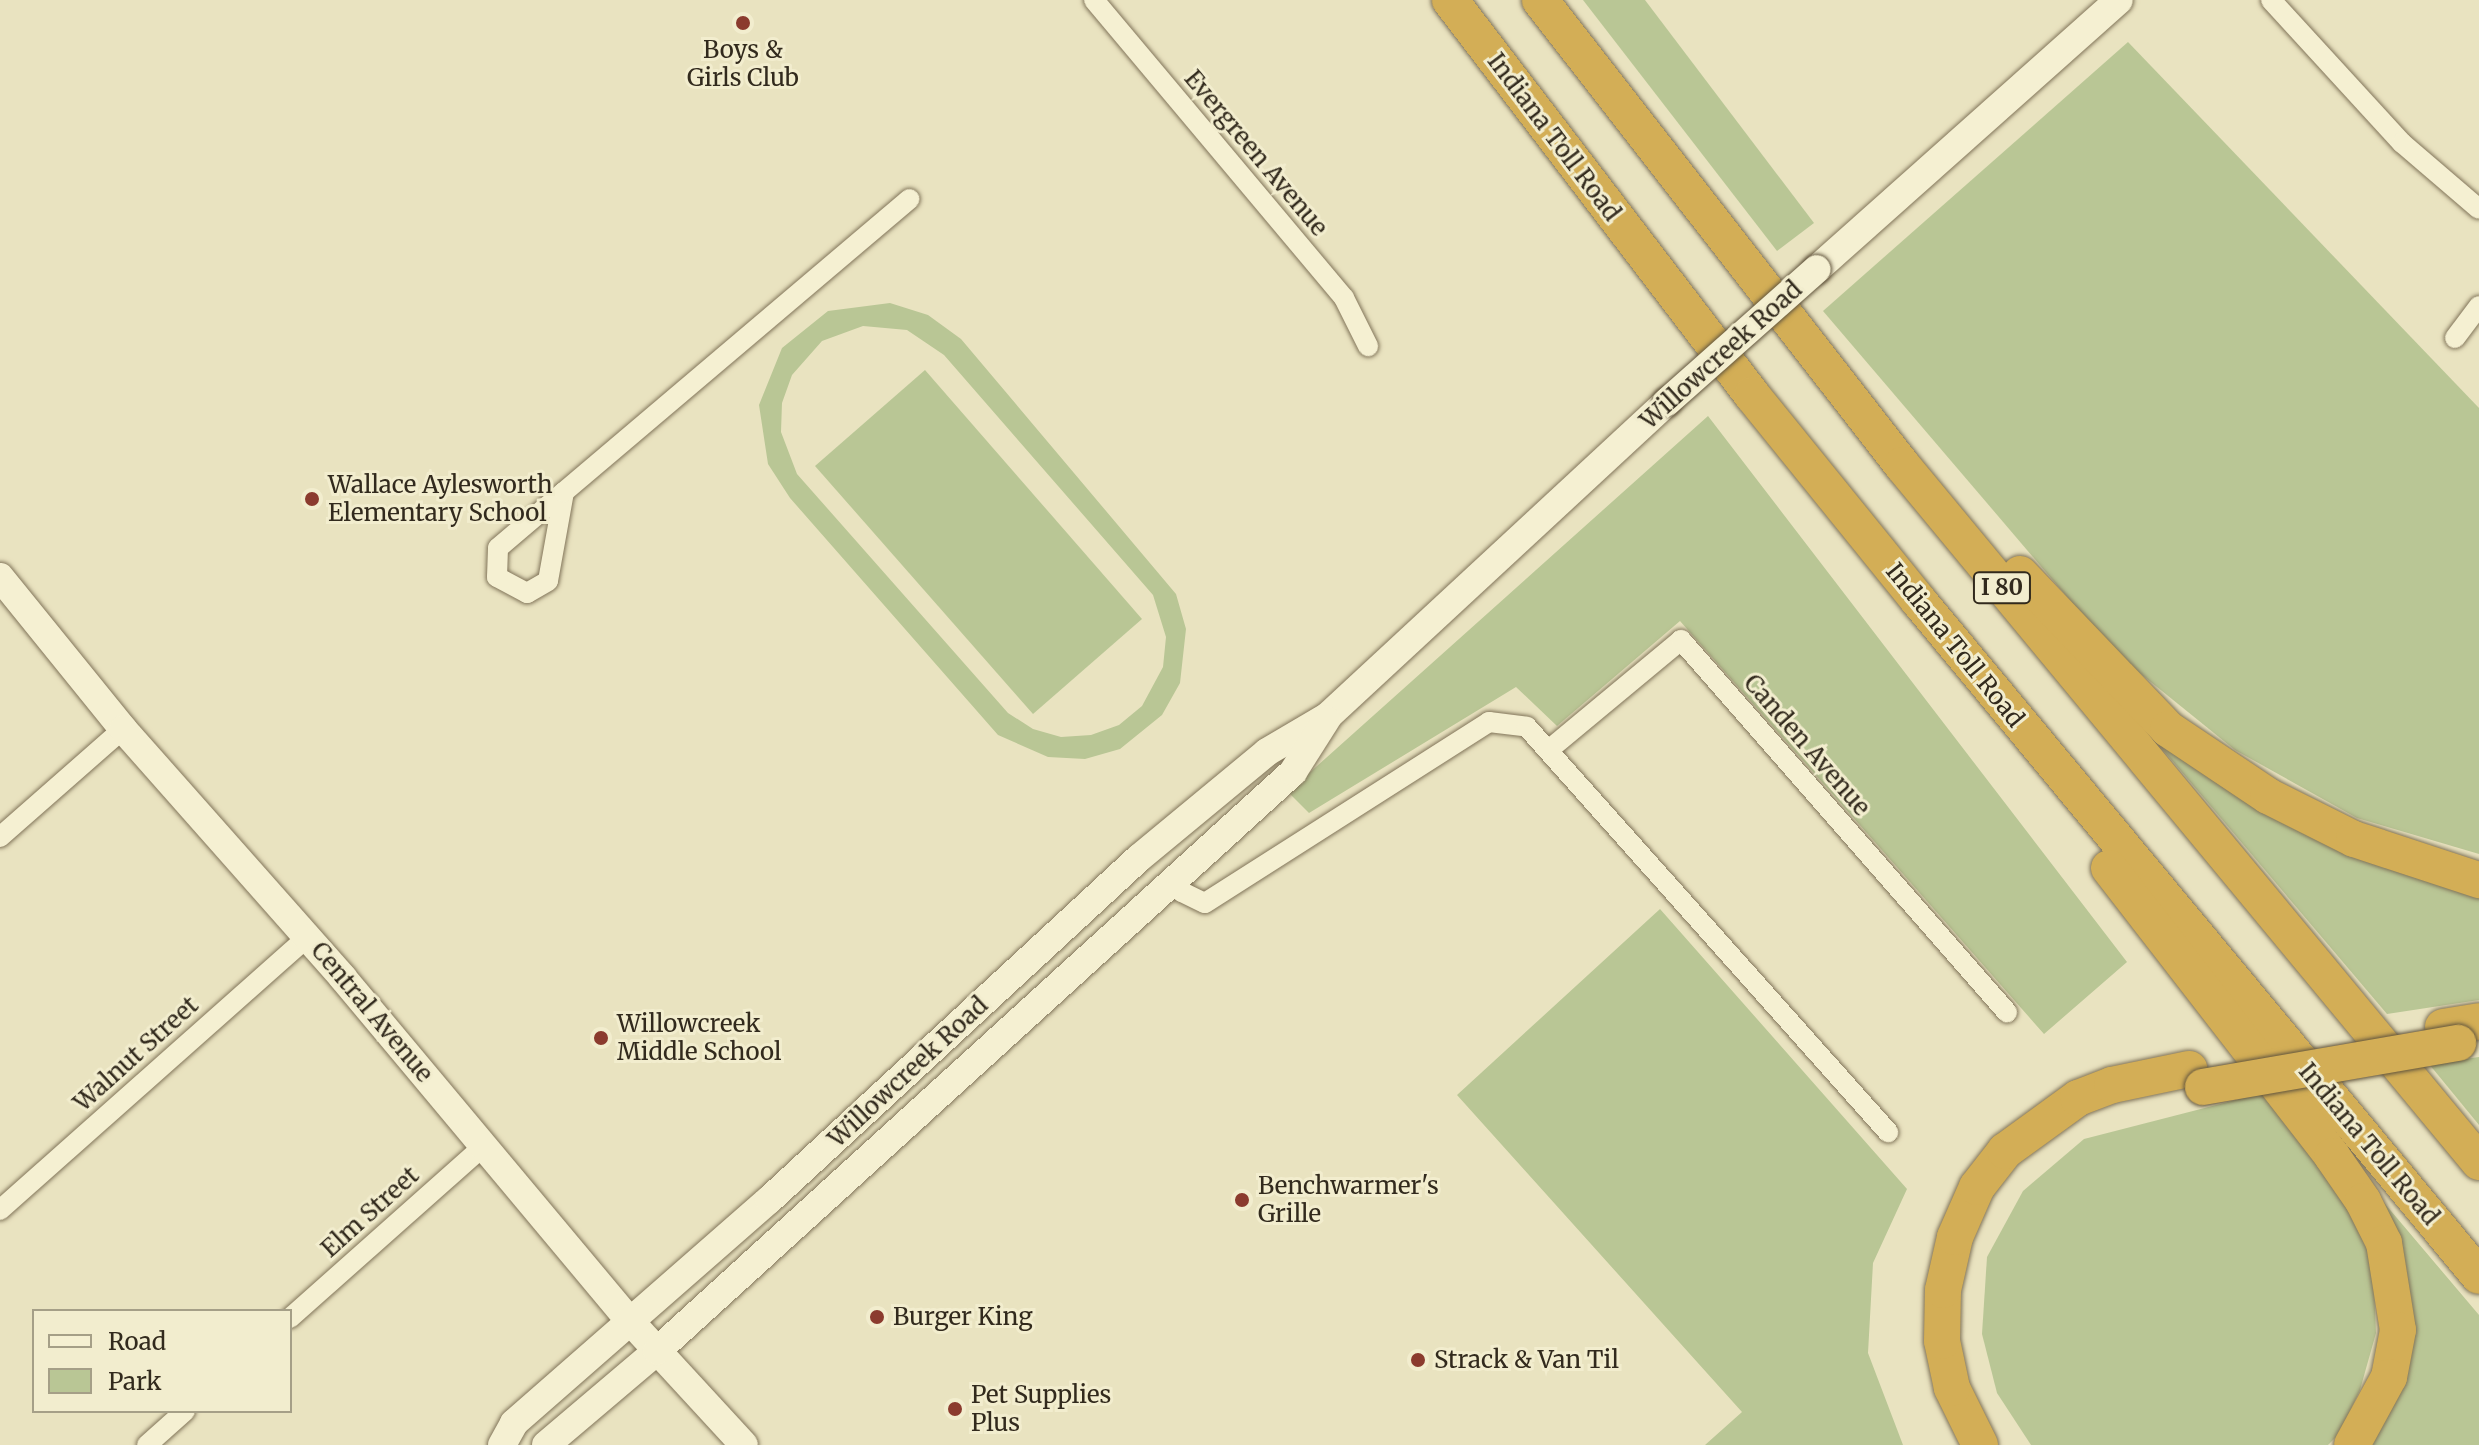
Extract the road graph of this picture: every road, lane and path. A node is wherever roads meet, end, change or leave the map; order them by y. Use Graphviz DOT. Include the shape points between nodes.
graph roads {
  1 [pos="1094,0"];
  2 [pos="1450,0"];
  3 [pos="1540,0"];
  4 [pos="2119,0"];
  5 [pos="2271,0"];
  6 [pos="910,199"];
  7 [pos="2479,209"];
  8 [pos="2479,306"];
  9 [pos="2455,338"];
  10 [pos="1368,346"];
  11 [pos="1902,465"];
  12 [pos="564,492"];
  13 [pos="0,577"];
  14 [pos="1918,600"];
  15 [pos="1328,716"];
  16 [pos="123,729"];
  17 [pos="1551,748"];
  18 [pos="0,837"];
  19 [pos="1171,879"];
  20 [pos="2479,880"];
  21 [pos="307,937"];
  22 [pos="2007,1012"];
  23 [pos="2465,1033"];
  24 [pos="2196,1078"];
  25 [pos="1888,1132"];
  26 [pos="485,1145"];
  27 [pos="2479,1162"];
  28 [pos="0,1210"];
  29 [pos="2479,1276"];
  30 [pos="292,1316"];
  31 [pos="630,1321"];
  32 [pos="657,1351"];
  33 [pos="183,1413"];
  34 [pos="147,1445"];
  35 [pos="502,1445"];
  36 [pos="546,1445"];
  37 [pos="744,1445"];
  38 [pos="1980,1445"];
  39 [pos="2008,1445"];
  40 [pos="2352,1445"];
  1 -- 10 [label="street, Evergreen Avenue" via="1344,298"];
  2 -- 14 [label="highway, Indiana Toll Road" via="1752,395"];
  3 -- 11 [label="highway, I 80"];
  4 -- 15 [label="main road, Willowcreek Road, bridge" via="1667,402"];
  5 -- 7 [label="street" via="2402,143"];
  6 -- 12 [label="street"];
  8 -- 9 [label="street"];
  11 -- 20 [label="highway" via="1979,530 2168,729 2268,796 2354,839"];
  11 -- 27 [label="highway, I 80"];
  12 -- 12 [label="street" via="498,548 497,577 527,593 548,581"];
  13 -- 16 [label="main road, Central Avenue"];
  14 -- 29 [label="highway, Indiana Toll Road"];
  14 -- 40 [label="highway" via="2029,766 2363,1201 2384,1243 2398,1330 2389,1377"];
  15 -- 19 [label="main road, Willowcreek Road" via="1293,772"];
  15 -- 31 [label="main road, Willowcreek Road" via="1267,752 1139,858 769,1200"];
  16 -- 18 [label="street"];
  16 -- 21 [label="main road, Central Avenue"];
  17 -- 19 [label="street" via="1527,727 1489,722 1205,903 1182,892"];
  17 -- 22 [label="street, Canden Avenue" via="1681,640"];
  17 -- 25 [label="street"];
  19 -- 32 [label="main road, Willowcreek Road"];
  21 -- 26 [label="main road, Central Avenue"];
  21 -- 28 [label="street, Walnut Street"];
  23 -- 24 [label="highway, bridge"];
  24 -- 38 [label="highway" via="2112,1085 2078,1098 2005,1151 1977,1187 1955,1237 1943,1290 1942,1341 1952,1388"];
  24 -- 39 [label="highway" via="2113,1108 2051,1142 1995,1203 1964,1292 1963,1335 1978,1393"];
  26 -- 30 [label="street, Elm Street"];
  26 -- 31 [label="main road, Central Avenue"];
  31 -- 32 [label="main road, Central Avenue"];
  31 -- 35 [label="main road, Willowcreek Road" via="514,1423"];
  32 -- 36 [label="main road, Willowcreek Road"];
  32 -- 37 [label="main road, Central Avenue"];
  33 -- 34 [label="street"];
}
